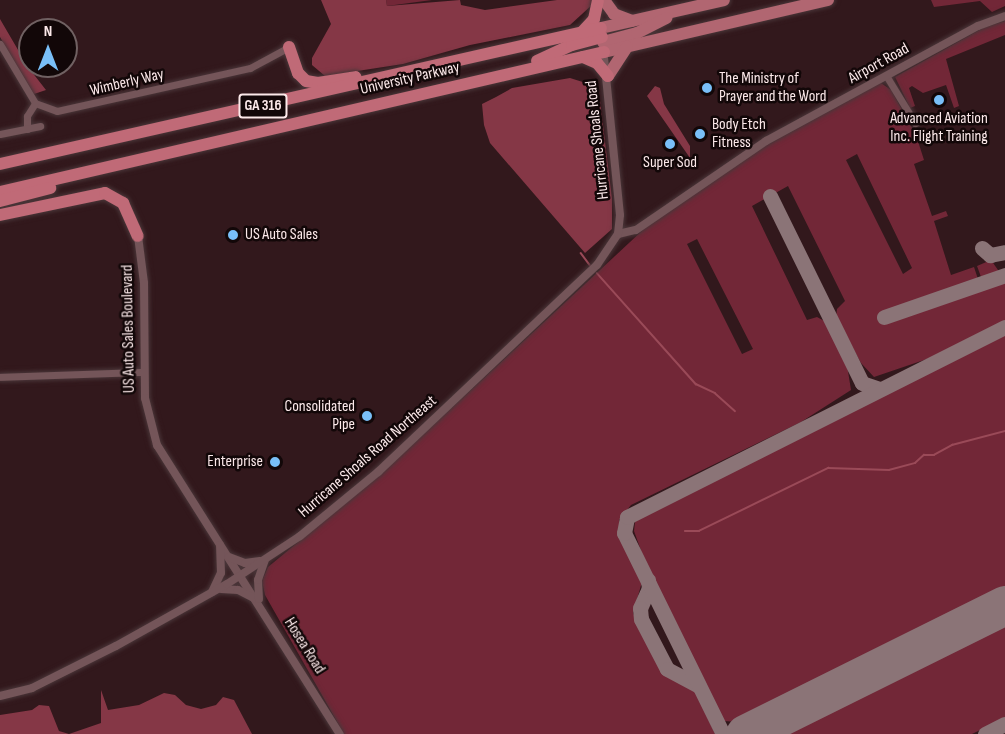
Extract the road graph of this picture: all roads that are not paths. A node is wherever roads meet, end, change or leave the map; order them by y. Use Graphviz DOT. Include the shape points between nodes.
graph roads {
  1 [pos="601,0"];
  2 [pos="724,0"];
  3 [pos="828,0"];
  4 [pos="681,10"];
  5 [pos="1005,16"];
  6 [pos="633,21"];
  7 [pos="579,33"];
  8 [pos="602,40"];
  9 [pos="0,44"];
  10 [pos="628,46"];
  11 [pos="289,47"];
  12 [pos="582,57"];
  13 [pos="523,69"];
  14 [pos="419,70"];
  15 [pos="608,76"];
  16 [pos="887,77"];
  17 [pos="35,103"];
  18 [pos="915,123"];
  19 [pos="39,126"];
  20 [pos="27,129"];
  21 [pos="0,134"];
  22 [pos="107,140"];
  23 [pos="187,150"];
  24 [pos="0,156"];
  25 [pos="0,164"];
  26 [pos="0,192"];
  27 [pos="0,201"];
  28 [pos="0,215"];
  29 [pos="618,234"];
  30 [pos="138,236"];
  31 [pos="144,372"];
  32 [pos="0,377"];
  33 [pos="220,544"];
  34 [pos="229,557"];
  35 [pos="265,560"];
  36 [pos="241,575"];
  37 [pos="214,591"];
  38 [pos="258,601"];
  39 [pos="0,696"];
  40 [pos="340,734"];
  1 -- 6 [label="highway" via="614,14"];
  1 -- 7 [label="highway" via="592,22"];
  1 -- 8 [label="street, Hurricane Shoals Road"];
  2 -- 4 [label="highway, University Parkway / GA 316"];
  3 -- 10 [label="highway, University Parkway / GA 316"];
  4 -- 6 [label="highway, University Parkway / GA 316"];
  4 -- 8 [label="highway" via="636,33"];
  5 -- 16 [label="street, Airport Road" via="978,26"];
  6 -- 8 [label="highway, University Parkway / GA 316"];
  7 -- 8 [label="highway, University Parkway / GA 316"];
  7 -- 14 [label="highway, University Parkway / GA 316"];
  8 -- 10 [label="highway, University Parkway / GA 316"];
  8 -- 12 [label="highway, University Parkway / GA 316"];
  8 -- 13 [label="highway" via="566,47"];
  8 -- 15 [label="street, Hurricane Shoals Road"];
  9 -- 17 [label="street"];
  10 -- 15 [label="highway"];
  11 -- 14 [label="highway" via="300,76 314,83"];
  11 -- 17 [label="street, Wimberly Way" via="250,68 69,110 50,110"];
  12 -- 13 [label="highway, University Parkway / GA 316"];
  12 -- 15 [label="highway" via="597,63"];
  13 -- 23 [label="highway, University Parkway / GA 316"];
  14 -- 22 [label="highway, University Parkway / GA 316"];
  15 -- 29 [label="street, Hurricane Shoals Road" via="619,195"];
  16 -- 18 [label="street"];
  16 -- 29 [label="street, Airport Road" via="742,156 636,230"];
  17 -- 20 [label="street" via="27,116"];
  19 -- 20 [label="street"];
  20 -- 21 [label="street"];
  22 -- 24 [label="highway"];
  22 -- 25 [label="highway, University Parkway / GA 316"];
  23 -- 26 [label="highway, University Parkway / GA 316"];
  23 -- 27 [label="highway"];
  28 -- 30 [label="highway" via="105,193 123,203"];
  29 -- 35 [label="street, Hurricane Shoals Road Northeast" via="588,274 378,472"];
  30 -- 31 [label="street, US Auto Sales Boulevard" via="144,284"];
  31 -- 32 [label="street"];
  31 -- 33 [label="street, US Auto Sales Boulevard" via="145,398 157,445"];
  33 -- 34 [label="street, US Auto Sales Boulevard"];
  33 -- 37 [label="street" via="221,573"];
  34 -- 35 [label="street" via="245,563"];
  34 -- 36 [label="street, US Auto Sales Boulevard"];
  35 -- 36 [label="street, Hurricane Shoals Road Northeast"];
  35 -- 38 [label="street" via="258,580"];
  36 -- 37 [label="street, Hurricane Shoals Road Northeast"];
  36 -- 38 [label="street, Hosea Road"];
  37 -- 38 [label="street" via="238,590"];
  37 -- 39 [label="street, Hurricane Shoals Road Northeast" via="32,688"];
  38 -- 40 [label="street, Hosea Road"];
}
